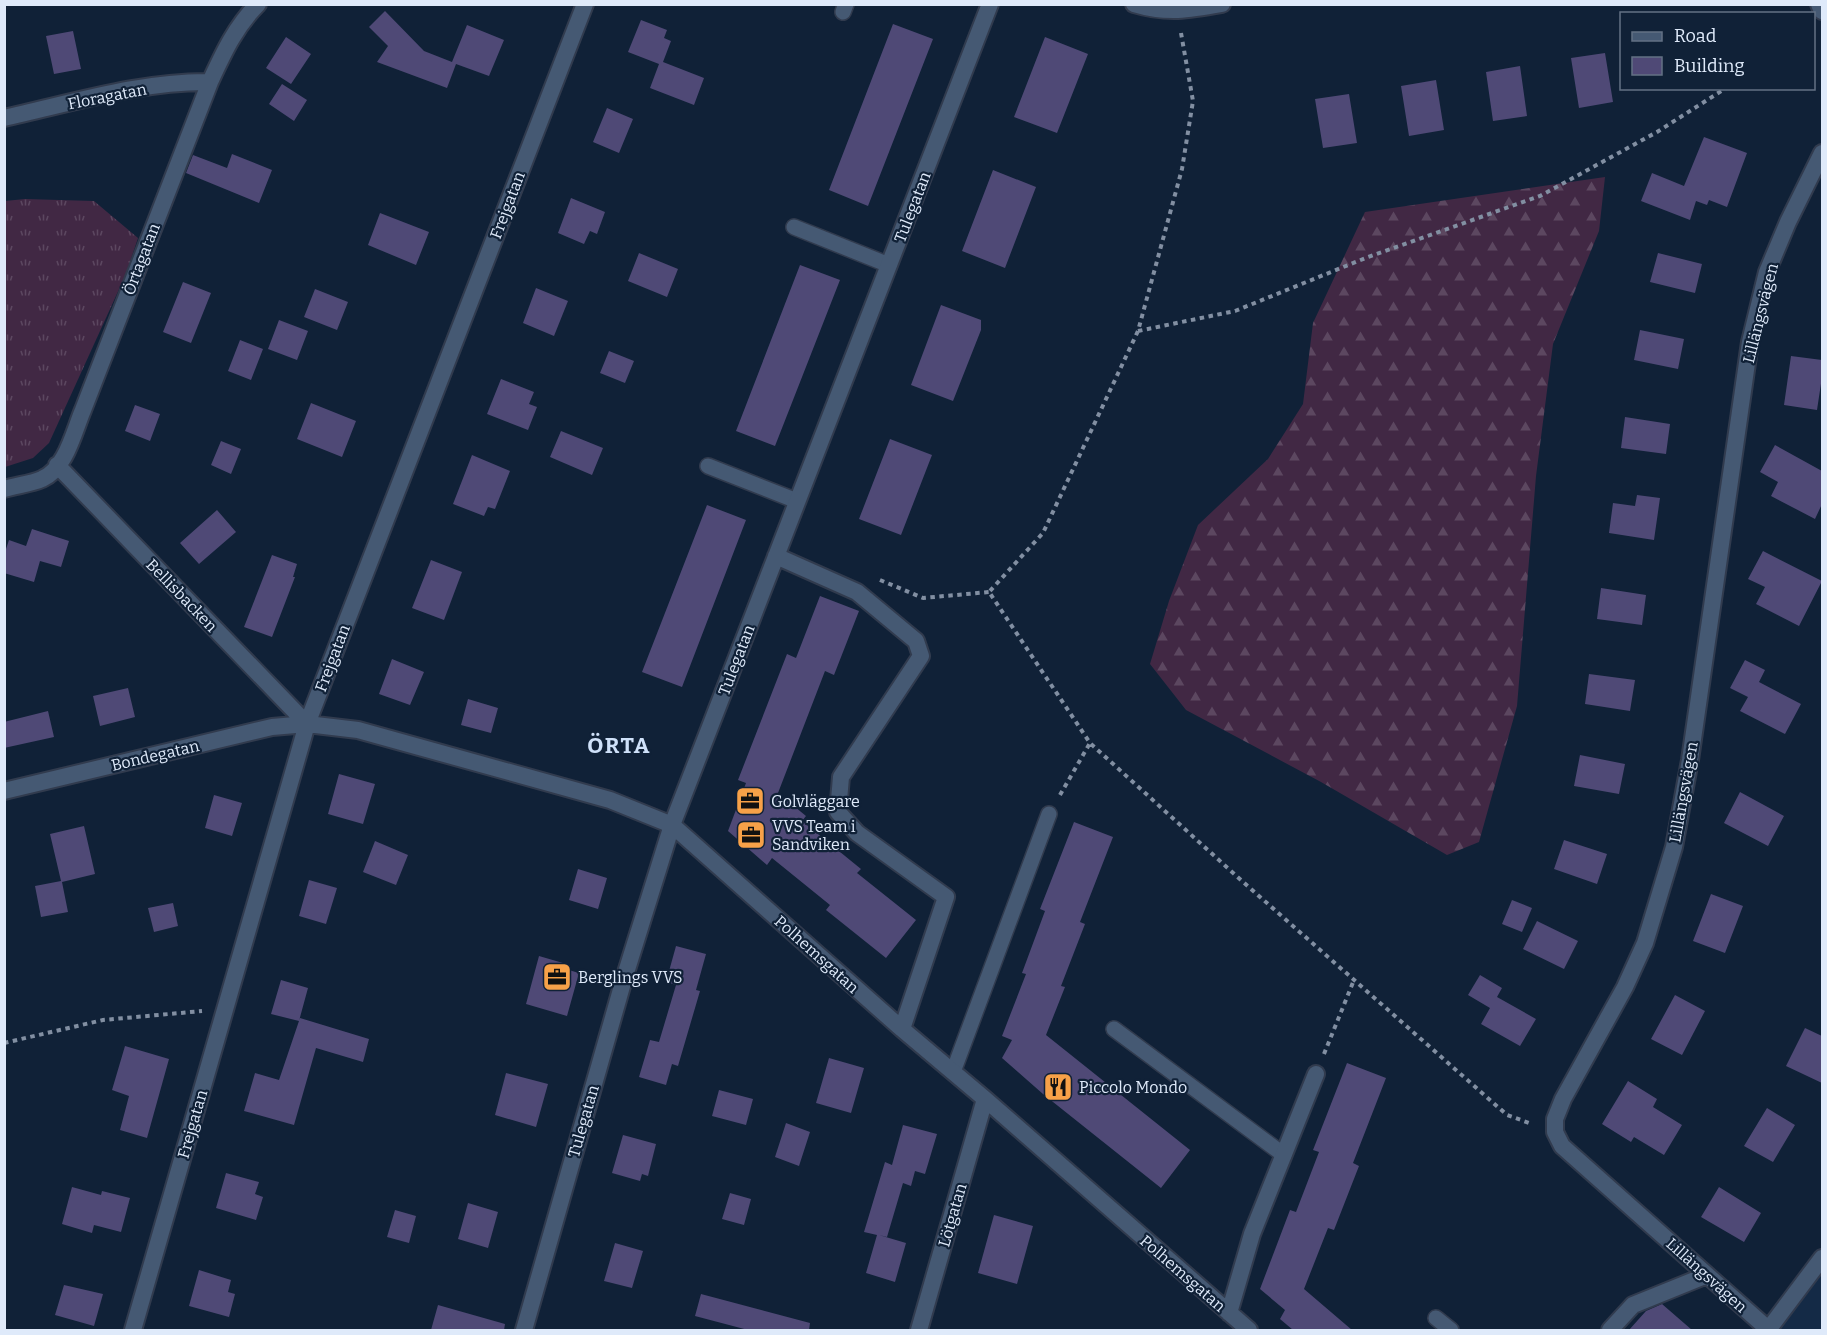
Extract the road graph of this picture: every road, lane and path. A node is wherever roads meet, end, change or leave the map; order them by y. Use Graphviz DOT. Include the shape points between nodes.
graph roads {
  1 [pos="258,4"];
  2 [pos="585,4"];
  3 [pos="990,4"];
  4 [pos="1134,4"];
  5 [pos="1222,4"];
  6 [pos="1819,4"];
  7 [pos="1822,11"];
  8 [pos="1177,12"];
  9 [pos="210,82"];
  10 [pos="1723,90"];
  11 [pos="4,118"];
  12 [pos="1822,153"];
  13 [pos="794,227"];
  14 [pos="889,265"];
  15 [pos="1138,331"];
  16 [pos="57,465"];
  17 [pos="708,466"];
  18 [pos="4,489"];
  19 [pos="797,501"];
  20 [pos="776,556"];
  21 [pos="880,580"];
  22 [pos="989,592"];
  23 [pos="307,724"];
  24 [pos="1090,743"];
  25 [pos="4,791"];
  26 [pos="1049,814"];
  27 [pos="672,825"];
  28 [pos="1354,980"];
  29 [pos="225,1009"];
  30 [pos="902,1029"];
  31 [pos="1114,1029"];
  32 [pos="4,1043"];
  33 [pos="953,1072"];
  34 [pos="1316,1074"];
  35 [pos="985,1099"];
  36 [pos="1555,1132"];
  37 [pos="1284,1155"];
  38 [pos="1822,1258"];
  39 [pos="1707,1275"];
  40 [pos="1229,1313"];
  41 [pos="1436,1318"];
  42 [pos="133,1330"];
  43 [pos="524,1330"];
  44 [pos="919,1330"];
  45 [pos="1249,1330"];
  46 [pos="1451,1330"];
  47 [pos="1610,1330"];
  48 [pos="1768,1330"];
  1 -- 9 [label="street, Örtagatan" via="230,40"];
  2 -- 23 [label="street, Frejgatan"];
  3 -- 14 [label="street, Tulegatan"];
  4 -- 8 [label="street"];
  5 -- 8 [label="street"];
  6 -- 7 [label="street"];
  8 -- 15 [label="path" via="1193,101 1182,169"];
  9 -- 11 [label="street, Floragatan" via="184,82 105,95"];
  9 -- 16 [label="street, Örtagatan" via="83,410"];
  10 -- 15 [label="path" via="1657,132 1540,196 1368,257 1235,311"];
  12 -- 36 [label="street, Lillängsvägen" via="1767,272 1750,342 1674,846 1645,943 1563,1099 1555,1119"];
  13 -- 14 [label="lane"];
  14 -- 19 [label="street, Tulegatan"];
  15 -- 22 [label="path" via="1043,533"];
  16 -- 18 [label="street, Örtagatan" via="41,479"];
  16 -- 23 [label="street, Bellisbacken"];
  17 -- 19 [label="lane"];
  19 -- 20 [label="street, Tulegatan"];
  20 -- 27 [label="street, Tulegatan"];
  20 -- 30 [label="street" via="857,592 916,641 921,656 841,777 838,812 857,833 946,897"];
  21 -- 22 [label="path" via="923,598"];
  22 -- 24 [label="path"];
  23 -- 25 [label="street, Bondegatan" via="272,728"];
  23 -- 27 [label="street, Polhemsgatan" via="358,730 598,796"];
  23 -- 29 [label="street, Frejgatan"];
  24 -- 26 [label="path"];
  24 -- 28 [label="path"];
  26 -- 33 [label="lane"];
  27 -- 30 [label="street, Polhemsgatan"];
  27 -- 43 [label="street, Tulegatan"];
  28 -- 34 [label="path"];
  28 -- 36 [label="path" via="1508,1115"];
  29 -- 32 [label="path" via="102,1020"];
  29 -- 42 [label="street, Frejgatan"];
  30 -- 33 [label="street, Polhemsgatan"];
  31 -- 37 [label="lane"];
  33 -- 35 [label="street, Polhemsgatan"];
  34 -- 37 [label="street"];
  35 -- 40 [label="street, Polhemsgatan"];
  35 -- 44 [label="street, Lötgatan"];
  36 -- 39 [label="street, Lillängsvägen" via="1562,1146"];
  37 -- 40 [label="street" via="1252,1234"];
  38 -- 48 [label="street"];
  39 -- 47 [label="street" via="1634,1305"];
  39 -- 48 [label="street, Lillängsvägen"];
  40 -- 45 [label="street, Polhemsgatan"];
  41 -- 46 [label="lane"];
}
